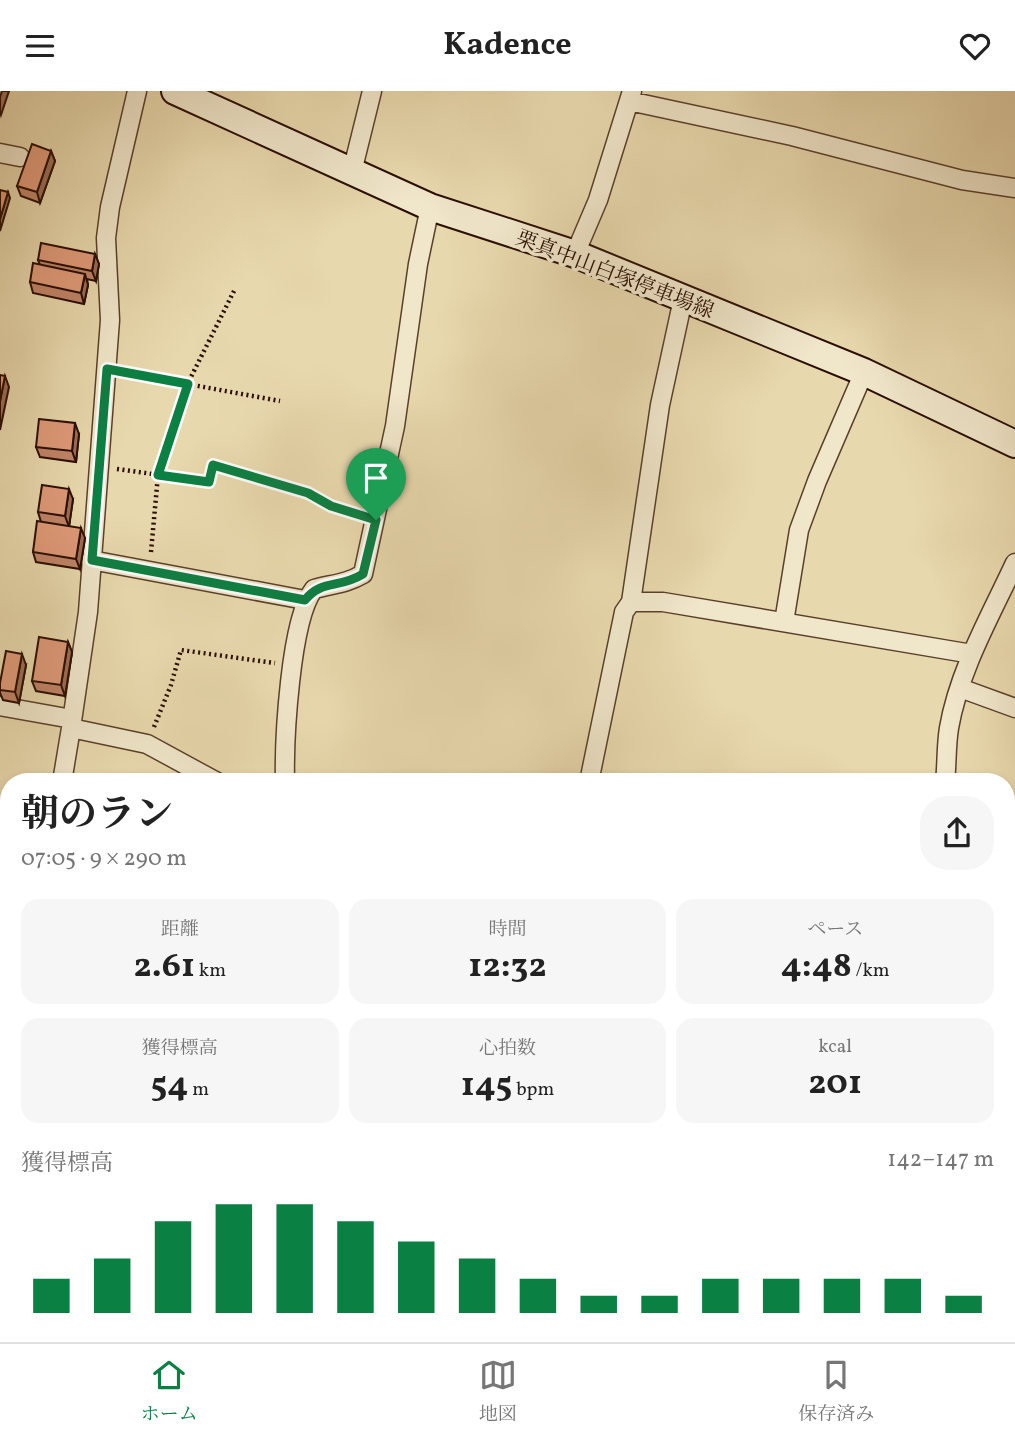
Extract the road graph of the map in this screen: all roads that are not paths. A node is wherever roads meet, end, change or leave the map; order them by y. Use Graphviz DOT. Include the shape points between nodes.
graph roads {
  1 [pos="137,91"];
  2 [pos="175,91"];
  3 [pos="372,91"];
  4 [pos="631,96"];
  5 [pos="0,153"];
  6 [pos="20,157"];
  7 [pos="352,172"];
  8 [pos="1015,188"];
  9 [pos="430,207"];
  10 [pos="575,254"];
  11 [pos="683,299"];
  12 [pos="864,372"];
  13 [pos="1015,444"];
  14 [pos="92,560"];
  15 [pos="1015,563"];
  16 [pos="305,600"];
  17 [pos="631,601"];
  18 [pos="784,622"];
  19 [pos="972,654"];
  20 [pos="960,688"];
  21 [pos="0,706"];
  22 [pos="1015,708"];
  23 [pos="72,724"];
  24 [pos="64,773"];
  25 [pos="201,773"];
  26 [pos="285,773"];
  27 [pos="591,773"];
  28 [pos="946,773"];
  1 -- 14 [label="street" via="106,238 110,308"];
  2 -- 7 [label="main road, 栗真中山白塚停車場線"];
  3 -- 7 [label="street"];
  4 -- 8 [label="street" via="962,180"];
  4 -- 10 [label="street" via="598,200"];
  5 -- 6 [label="street"];
  7 -- 9 [label="main road, 栗真中山白塚停車場線"];
  9 -- 10 [label="main road, 栗真中山白塚停車場線"];
  9 -- 16 [label="street" via="395,426 363,574 314,589"];
  10 -- 11 [label="main road, 栗真中山白塚停車場線"];
  11 -- 12 [label="main road, 栗真中山白塚停車場線"];
  11 -- 17 [label="street" via="660,405"];
  12 -- 13 [label="main road, 栗真中山白塚停車場線"];
  12 -- 18 [label="street" via="799,530"];
  14 -- 16 [label="street"];
  14 -- 23 [label="street"];
  15 -- 19 [label="street"];
  16 -- 26 [label="street" via="284,738"];
  17 -- 18 [label="street"];
  17 -- 27 [label="street" via="624,612"];
  18 -- 19 [label="street"];
  19 -- 20 [label="street"];
  20 -- 22 [label="street"];
  20 -- 28 [label="street" via="949,728"];
  21 -- 23 [label="street"];
  23 -- 24 [label="street"];
  23 -- 25 [label="street" via="147,744"];
}
